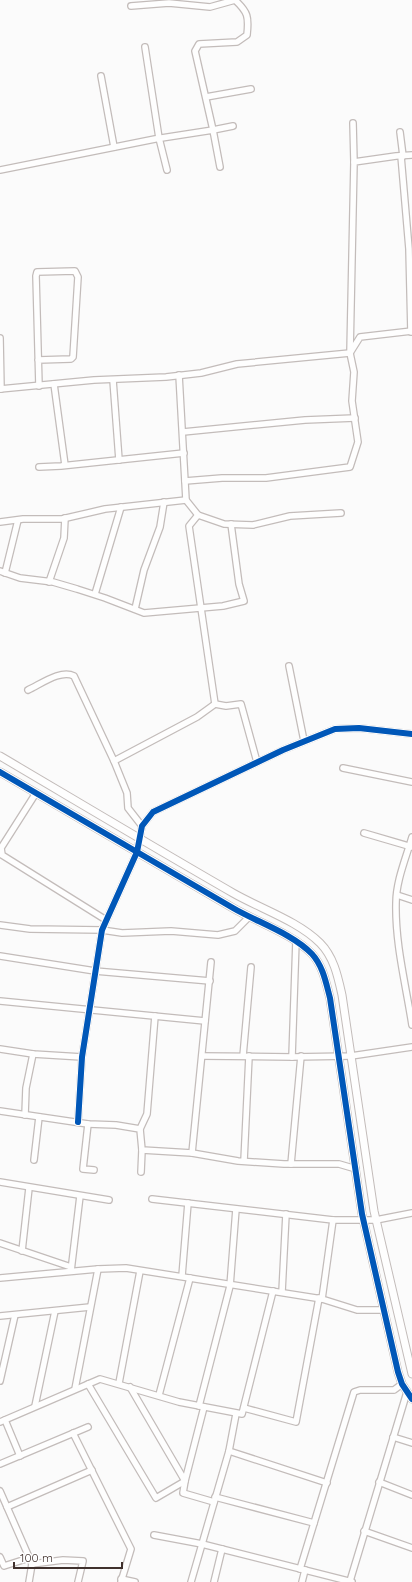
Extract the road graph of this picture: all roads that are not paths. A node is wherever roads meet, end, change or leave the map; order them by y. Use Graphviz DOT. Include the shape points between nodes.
graph roads {
  1 [pos="235,0"];
  2 [pos="130,6"];
  3 [pos="145,47"];
  4 [pos="101,76"];
  5 [pos="251,89"];
  6 [pos="206,97"];
  7 [pos="353,123"];
  8 [pos="233,126"];
  9 [pos="213,130"];
  10 [pos="400,132"];
  11 [pos="159,138"];
  12 [pos="114,147"];
  13 [pos="412,155"];
  14 [pos="402,156"];
  15 [pos="354,162"];
  16 [pos="220,167"];
  17 [pos="0,170"];
  18 [pos="167,170"];
  19 [pos="411,332"];
  20 [pos="0,338"];
  21 [pos="350,352"];
  22 [pos="38,360"];
  23 [pos="179,375"];
  24 [pos="113,380"];
  25 [pos="54,384"];
  26 [pos="39,386"];
  27 [pos="0,389"];
  28 [pos="355,418"];
  29 [pos="183,432"];
  30 [pos="184,453"];
  31 [pos="119,460"];
  32 [pos="65,466"];
  33 [pos="39,467"];
  34 [pos="185,481"];
  35 [pos="186,500"];
  36 [pos="164,502"];
  37 [pos="121,507"];
  38 [pos="341,513"];
  39 [pos="198,515"];
  40 [pos="65,518"];
  41 [pos="18,520"];
  42 [pos="0,522"];
  43 [pos="231,524"];
  44 [pos="3,572"];
  45 [pos="49,582"];
  46 [pos="95,594"];
  47 [pos="201,608"];
  48 [pos="135,609"];
  49 [pos="289,666"];
  50 [pos="28,690"];
  51 [pos="215,704"];
  52 [pos="412,734"];
  53 [pos="304,741"];
  54 [pos="0,756"];
  55 [pos="114,761"];
  56 [pos="257,762"];
  57 [pos="343,768"];
  58 [pos="0,772"];
  59 [pos="412,782"];
  60 [pos="36,793"];
  61 [pos="142,826"];
  62 [pos="364,833"];
  63 [pos="412,837"];
  64 [pos="140,839"];
  65 [pos="411,846"];
  66 [pos="137,852"];
  67 [pos="397,895"];
  68 [pos="412,900"];
  69 [pos="249,917"];
  70 [pos="106,920"];
  71 [pos="0,925"];
  72 [pos="102,930"];
  73 [pos="296,941"];
  74 [pos="0,956"];
  75 [pos="211,962"];
  76 [pos="251,967"];
  77 [pos="95,971"];
  78 [pos="210,981"];
  79 [pos="0,1001"];
  80 [pos="89,1010"];
  81 [pos="155,1016"];
  82 [pos="205,1021"];
  83 [pos="412,1026"];
  84 [pos="412,1047"];
  85 [pos="0,1049"];
  86 [pos="33,1054"];
  87 [pos="202,1056"];
  88 [pos="246,1056"];
  89 [pos="301,1056"];
  90 [pos="339,1056"];
  91 [pos="351,1056"];
  92 [pos="82,1057"];
  93 [pos="292,1057"];
  94 [pos="0,1111"];
  95 [pos="25,1115"];
  96 [pos="40,1117"];
  97 [pos="78,1122"];
  98 [pos="88,1124"];
  99 [pos="140,1129"];
  100 [pos="142,1150"];
  101 [pos="192,1153"];
  102 [pos="34,1160"];
  103 [pos="244,1161"];
  104 [pos="291,1164"];
  105 [pos="356,1169"];
  106 [pos="94,1170"];
  107 [pos="142,1172"];
  108 [pos="0,1182"];
  109 [pos="0,1186"];
  110 [pos="29,1188"];
  111 [pos="80,1196"];
  112 [pos="152,1199"];
  113 [pos="109,1200"];
  114 [pos="188,1203"];
  115 [pos="236,1209"];
  116 [pos="412,1212"];
  117 [pos="286,1214"];
  118 [pos="334,1220"];
  119 [pos="364,1220"];
  120 [pos="376,1220"];
  121 [pos="0,1243"];
  122 [pos="22,1251"];
  123 [pos="71,1269"];
  124 [pos="98,1269"];
  125 [pos="140,1271"];
  126 [pos="182,1276"];
  127 [pos="0,1278"];
  128 [pos="190,1278"];
  129 [pos="230,1286"];
  130 [pos="273,1291"];
  131 [pos="282,1292"];
  132 [pos="320,1299"];
  133 [pos="90,1307"];
  134 [pos="384,1310"];
  135 [pos="54,1311"];
  136 [pos="15,1315"];
  137 [pos="0,1316"];
  138 [pos="411,1370"];
  139 [pos="0,1381"];
  140 [pos="119,1383"];
  141 [pos="88,1384"];
  142 [pos="402,1384"];
  143 [pos="130,1386"];
  144 [pos="75,1389"];
  145 [pos="407,1392"];
  146 [pos="159,1395"];
  147 [pos="412,1399"];
  148 [pos="35,1406"];
  149 [pos="202,1407"];
  150 [pos="244,1408"];
  151 [pos="236,1414"];
  152 [pos="2,1421"];
  153 [pos="88,1427"];
  154 [pos="73,1433"];
  155 [pos="393,1437"];
  156 [pos="412,1444"];
  157 [pos="228,1451"];
  158 [pos="20,1456"];
  159 [pos="0,1464"];
  160 [pos="92,1470"];
  161 [pos="185,1481"];
  162 [pos="379,1482"];
  163 [pos="327,1483"];
  164 [pos="0,1491"];
  165 [pos="412,1495"];
  166 [pos="214,1500"];
  167 [pos="7,1507"];
  168 [pos="314,1524"];
  169 [pos="364,1531"];
  170 [pos="154,1535"];
  171 [pos="202,1544"];
  172 [pos="412,1548"];
  173 [pos="222,1549"];
  174 [pos="0,1556"];
  175 [pos="29,1558"];
  176 [pos="32,1564"];
  177 [pos="303,1569"];
  178 [pos="121,1581"];
  179 [pos="29,1582"];
  180 [pos="78,1582"];
  181 [pos="135,1582"];
  182 [pos="192,1582"];
  183 [pos="214,1582"];
  184 [pos="302,1582"];
  185 [pos="351,1582"];
  1 -- 2 [label="street" via="210,7 169,3"];
  1 -- 6 [label="street" via="246,10 249,22 247,35 237,42 199,44 195,51"];
  3 -- 11 [label="street"];
  4 -- 12 [label="street"];
  5 -- 6 [label="street"];
  6 -- 9 [label="street"];
  7 -- 15 [label="street"];
  8 -- 9 [label="street"];
  9 -- 11 [label="street"];
  9 -- 16 [label="street"];
  10 -- 14 [label="street"];
  11 -- 12 [label="street"];
  11 -- 18 [label="street"];
  12 -- 17 [label="street"];
  13 -- 14 [label="street"];
  14 -- 15 [label="street"];
  14 -- 19 [label="street" via="410,256"];
  15 -- 21 [label="street"];
  19 -- 21 [label="street" via="360,337"];
  20 -- 27 [label="street"];
  21 -- 23 [label="street" via="237,364 201,373"];
  21 -- 28 [label="street" via="354,372 352,401"];
  22 -- 22 [label="street" via="37,272 75,271 78,277 73,357"];
  22 -- 26 [label="street"];
  23 -- 24 [label="street"];
  23 -- 29 [label="street"];
  24 -- 25 [label="street"];
  24 -- 31 [label="street"];
  25 -- 26 [label="street"];
  25 -- 32 [label="street"];
  26 -- 27 [label="street"];
  28 -- 29 [label="street" via="305,420"];
  28 -- 34 [label="street" via="358,442 350,467 266,478"];
  29 -- 30 [label="street"];
  30 -- 31 [label="street"];
  30 -- 34 [label="street"];
  31 -- 32 [label="street"];
  32 -- 33 [label="street"];
  34 -- 35 [label="street"];
  35 -- 36 [label="street"];
  35 -- 39 [label="street"];
  36 -- 37 [label="street"];
  36 -- 48 [label="street" via="160,527 146,563"];
  37 -- 40 [label="street"];
  37 -- 46 [label="street"];
  38 -- 43 [label="street" via="290,516 254,525"];
  39 -- 43 [label="street"];
  39 -- 47 [label="street" via="189,526"];
  40 -- 41 [label="street"];
  40 -- 45 [label="street" via="64,538"];
  41 -- 42 [label="street"];
  41 -- 44 [label="street"];
  43 -- 47 [label="street" via="244,602"];
  44 -- 45 [label="street" via="20,578"];
  45 -- 46 [label="street"];
  46 -- 48 [label="street"];
  47 -- 48 [label="street" via="144,613"];
  47 -- 51 [label="street"];
  49 -- 53 [label="street"];
  50 -- 55 [label="street" via="63,674 74,676"];
  51 -- 55 [label="street" via="197,717"];
  51 -- 56 [label="street" via="241,704"];
  52 -- 53 [label="street" via="360,728 334,729"];
  53 -- 56 [label="street"];
  54 -- 64 [label="street"];
  55 -- 61 [label="street" via="127,793 128,808"];
  56 -- 61 [label="street" via="153,812"];
  57 -- 59 [label="street"];
  58 -- 60 [label="street"];
  60 -- 66 [label="street"];
  60 -- 70 [label="street" via="1,848 2,855"];
  61 -- 64 [label="street"];
  62 -- 65 [label="street"];
  63 -- 65 [label="street"];
  64 -- 66 [label="street"];
  64 -- 91 [label="street" via="250,903 302,929 320,943 330,957 337,975"];
  65 -- 67 [label="street"];
  66 -- 69 [label="street"];
  66 -- 70 [label="street"];
  67 -- 68 [label="street"];
  67 -- 83 [label="street" via="400,961"];
  69 -- 72 [label="street" via="235,931 218,935 171,931 122,933"];
  69 -- 73 [label="street"];
  70 -- 72 [label="street"];
  71 -- 72 [label="street" via="30,929"];
  72 -- 77 [label="street"];
  73 -- 90 [label="street" via="312,953 326,979"];
  73 -- 93 [label="street"];
  74 -- 77 [label="street"];
  75 -- 78 [label="street"];
  76 -- 88 [label="street"];
  77 -- 78 [label="street"];
  77 -- 80 [label="street"];
  78 -- 82 [label="street"];
  79 -- 80 [label="street"];
  80 -- 81 [label="street"];
  80 -- 92 [label="street"];
  81 -- 82 [label="street"];
  81 -- 99 [label="street" via="147,1114"];
  82 -- 87 [label="street"];
  84 -- 91 [label="street"];
  85 -- 86 [label="street"];
  86 -- 92 [label="street"];
  86 -- 95 [label="street" via="26,1088"];
  87 -- 88 [label="street"];
  87 -- 101 [label="street"];
  88 -- 93 [label="street"];
  88 -- 103 [label="street"];
  89 -- 90 [label="street"];
  89 -- 93 [label="street"];
  89 -- 104 [label="street"];
  90 -- 91 [label="street"];
  90 -- 105 [label="street"];
  91 -- 120 [label="street"];
  92 -- 97 [label="street"];
  94 -- 95 [label="street"];
  95 -- 96 [label="street"];
  96 -- 97 [label="street"];
  96 -- 102 [label="street"];
  97 -- 98 [label="street"];
  98 -- 99 [label="street"];
  98 -- 106 [label="street" via="83,1169"];
  99 -- 100 [label="street"];
  100 -- 101 [label="street"];
  100 -- 107 [label="street"];
  101 -- 103 [label="street"];
  103 -- 104 [label="street"];
  104 -- 105 [label="street" via="339,1164"];
  105 -- 119 [label="street"];
  108 -- 109 [label="street"];
  108 -- 110 [label="street"];
  110 -- 111 [label="street"];
  110 -- 122 [label="street"];
  111 -- 113 [label="street"];
  111 -- 123 [label="street"];
  112 -- 114 [label="street"];
  114 -- 115 [label="street"];
  114 -- 126 [label="street"];
  115 -- 117 [label="street"];
  115 -- 129 [label="street"];
  116 -- 120 [label="street"];
  117 -- 118 [label="street"];
  117 -- 131 [label="street"];
  118 -- 119 [label="street"];
  118 -- 132 [label="street"];
  119 -- 120 [label="street"];
  119 -- 134 [label="street"];
  120 -- 138 [label="street"];
  121 -- 122 [label="street"];
  122 -- 123 [label="street"];
  123 -- 124 [label="street"];
  123 -- 127 [label="street"];
  124 -- 125 [label="street" via="126,1268"];
  124 -- 133 [label="street"];
  125 -- 126 [label="street"];
  125 -- 140 [label="street"];
  126 -- 128 [label="street"];
  128 -- 129 [label="street"];
  128 -- 146 [label="street"];
  129 -- 130 [label="street"];
  129 -- 149 [label="street"];
  130 -- 131 [label="street"];
  130 -- 150 [label="street"];
  131 -- 132 [label="street"];
  132 -- 134 [label="street" via="357,1310"];
  132 -- 150 [label="street" via="296,1422"];
  133 -- 135 [label="street"];
  133 -- 144 [label="street"];
  134 -- 142 [label="street"];
  135 -- 136 [label="street"];
  135 -- 148 [label="street"];
  136 -- 137 [label="street"];
  136 -- 139 [label="street"];
  140 -- 141 [label="street" via="100,1379"];
  140 -- 143 [label="street"];
  141 -- 144 [label="street"];
  141 -- 161 [label="street" via="156,1498"];
  142 -- 145 [label="street"];
  142 -- 163 [label="street" via="394,1390 354,1392"];
  143 -- 146 [label="street"];
  143 -- 161 [label="street"];
  144 -- 148 [label="street"];
  145 -- 147 [label="street"];
  145 -- 155 [label="street"];
  146 -- 149 [label="street"];
  148 -- 152 [label="street"];
  149 -- 151 [label="street"];
  149 -- 161 [label="street"];
  150 -- 151 [label="street" via="242,1414"];
  151 -- 157 [label="street"];
  152 -- 158 [label="street"];
  153 -- 154 [label="street"];
  154 -- 158 [label="street"];
  154 -- 160 [label="street"];
  155 -- 156 [label="street"];
  155 -- 162 [label="street"];
  157 -- 163 [label="street"];
  157 -- 166 [label="street"];
  158 -- 159 [label="street"];
  160 -- 167 [label="street"];
  160 -- 178 [label="street" via="131,1548"];
  161 -- 166 [label="street" via="183,1493"];
  162 -- 165 [label="street"];
  162 -- 169 [label="street"];
  163 -- 168 [label="street"];
  164 -- 167 [label="street"];
  166 -- 168 [label="street"];
  166 -- 171 [label="street"];
  167 -- 175 [label="street"];
  168 -- 177 [label="street"];
  169 -- 172 [label="street"];
  169 -- 185 [label="street"];
  170 -- 171 [label="street"];
  171 -- 173 [label="street"];
  171 -- 182 [label="street"];
  173 -- 177 [label="street"];
  173 -- 183 [label="street"];
  174 -- 175 [label="street" via="4,1566"];
  175 -- 176 [label="street"];
  176 -- 179 [label="street"];
  176 -- 180 [label="street" via="63,1560 83,1561"];
  177 -- 184 [label="street"];
  177 -- 185 [label="street"];
  178 -- 181 [label="street"];
}
